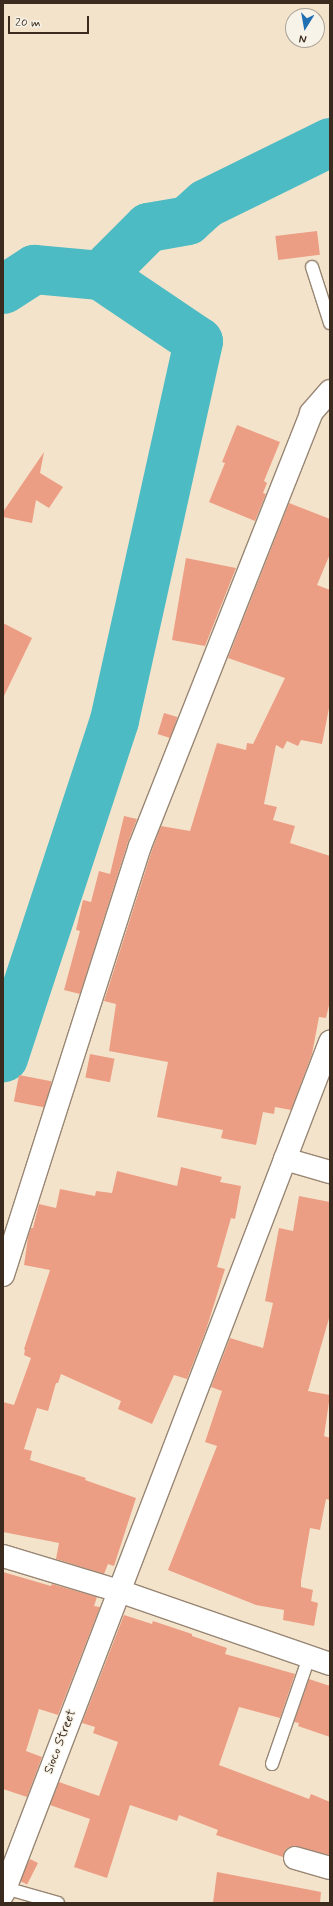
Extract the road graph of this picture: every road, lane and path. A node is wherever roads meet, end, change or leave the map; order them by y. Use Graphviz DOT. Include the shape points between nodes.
graph roads {
  1 [pos="312,267"];
  2 [pos="330,323"];
  3 [pos="330,391"];
  4 [pos="330,1042"];
  5 [pos="285,1159"];
  6 [pos="330,1172"];
  7 [pos="3,1275"];
  8 [pos="3,1556"];
  9 [pos="119,1591"];
  10 [pos="309,1657"];
  11 [pos="330,1664"];
  12 [pos="272,1764"];
  13 [pos="295,1858"];
  14 [pos="330,1868"];
  15 [pos="4,1891"];
  16 [pos="58,1903"];
  1 -- 2 [label="lane"];
  3 -- 7 [label="street" via="311,413 140,846"];
  4 -- 5 [label="street, Sioco Street"];
  5 -- 6 [label="street"];
  5 -- 9 [label="street, Sioco Street"];
  8 -- 9 [label="street"];
  9 -- 10 [label="street"];
  9 -- 15 [label="street, Sioco Street"];
  10 -- 11 [label="street"];
  10 -- 12 [label="lane"];
  13 -- 14 [label="street"];
  15 -- 16 [label="lane"];
}
